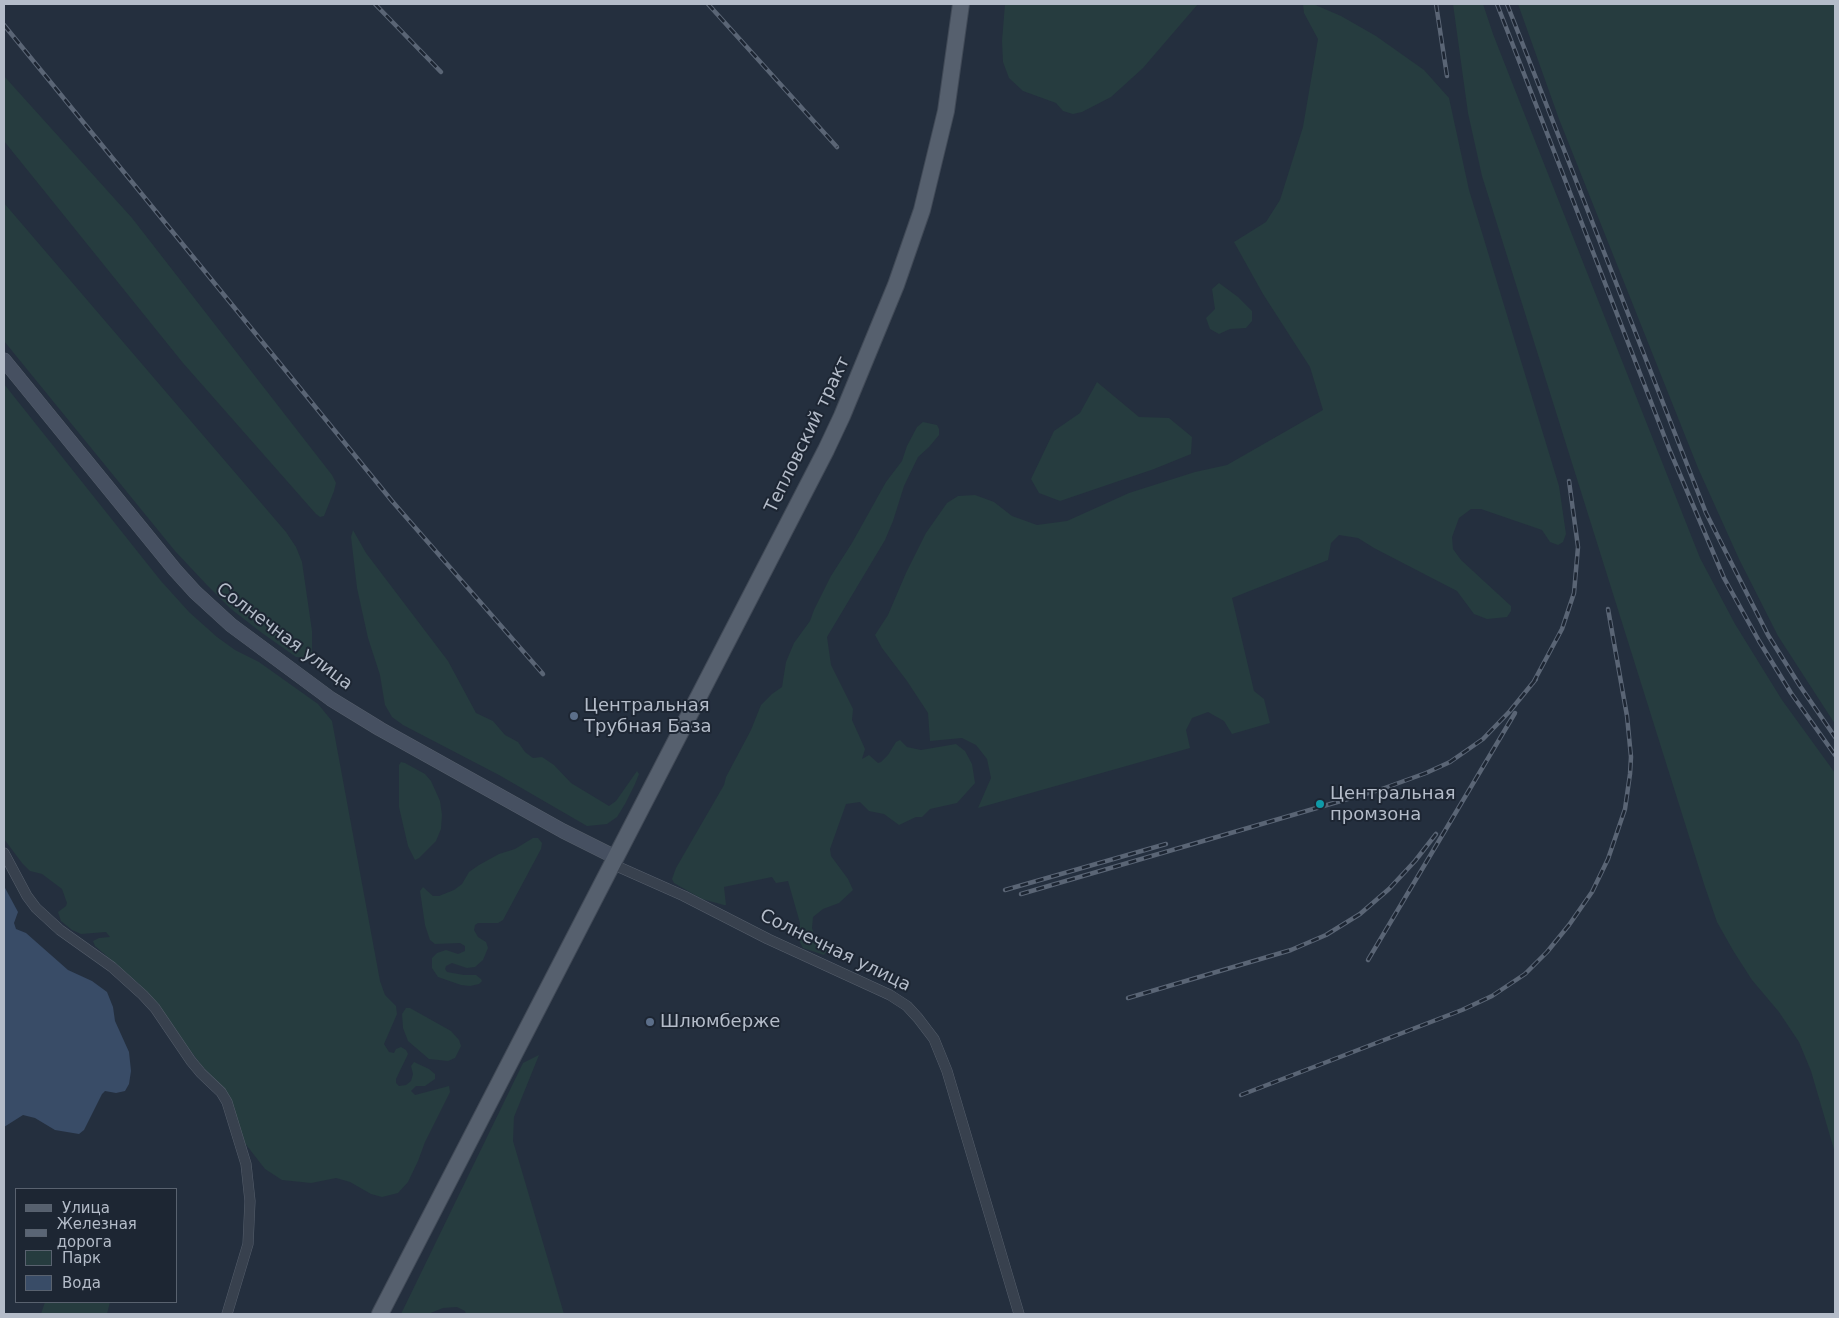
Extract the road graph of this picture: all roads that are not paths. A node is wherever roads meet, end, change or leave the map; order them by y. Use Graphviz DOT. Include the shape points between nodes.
graph roads {
  1 [pos="961,4"];
  2 [pos="4,360"];
  3 [pos="4,853"];
  4 [pos="613,860"];
  5 [pos="227,1314"];
  6 [pos="380,1314"];
  7 [pos="1019,1314"];
  1 -- 4 [label="main road, Тепловский тракт" via="946,111 929,184 909,250 870,350 826,450"];
  2 -- 4 [label="street, Солнечная улица" via="175,570 231,625 331,699"];
  3 -- 5 [label="street" via="36,908 143,995 191,1061 227,1102 246,1164 250,1201 248,1244"];
  4 -- 6 [label="main road, Тепловский тракт"];
  4 -- 7 [label="street, Солнечная улица" via="768,939 890,995 913,1012 934,1039 947,1071"];
}
